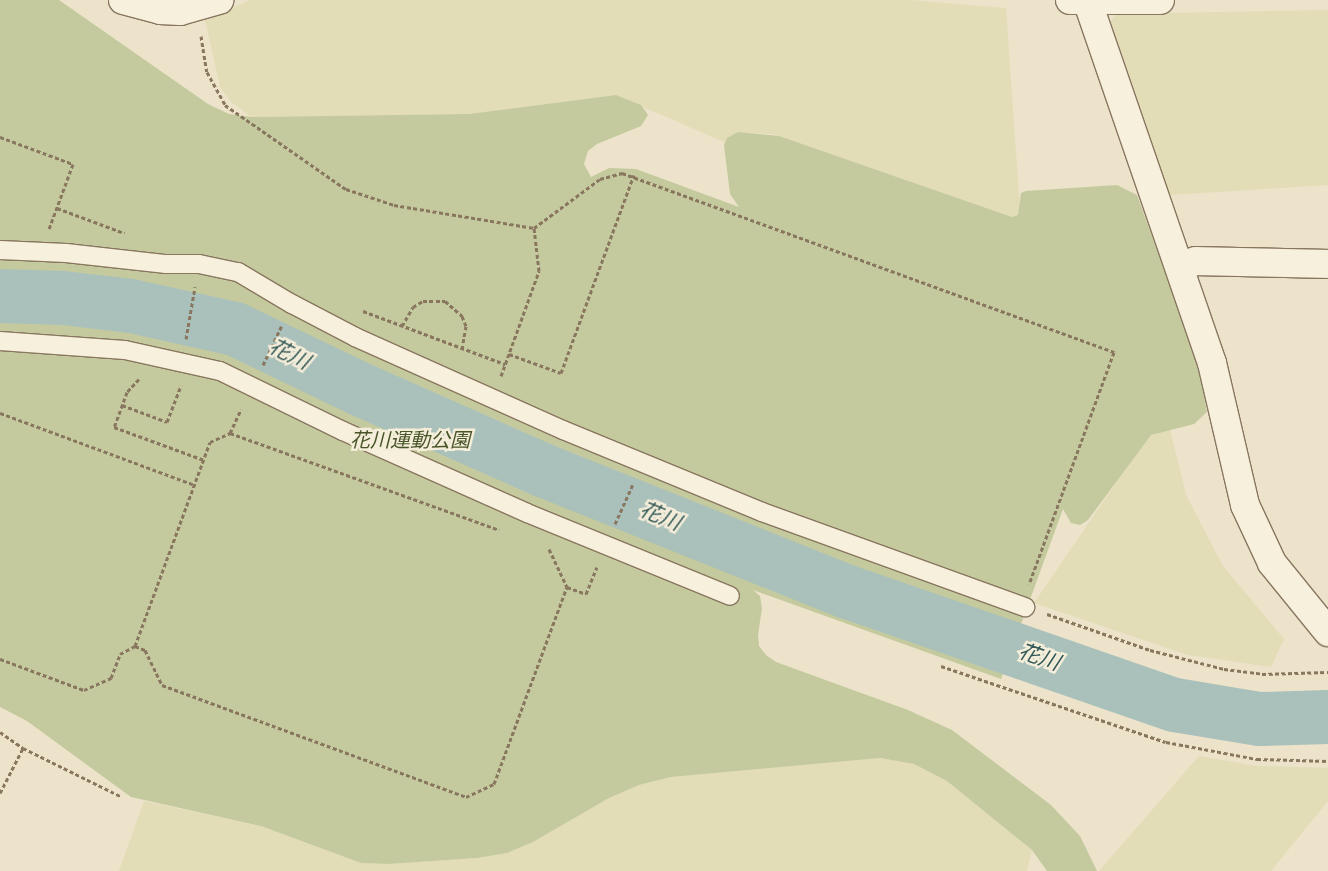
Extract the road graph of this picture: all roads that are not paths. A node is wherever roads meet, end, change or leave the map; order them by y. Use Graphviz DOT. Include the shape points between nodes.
graph roads {
  1 [pos="124,0"];
  2 [pos="1160,0"];
  3 [pos="1081,1"];
  4 [pos="208,4"];
  5 [pos="0,250"];
  6 [pos="1328,264"];
  7 [pos="1179,266"];
  8 [pos="0,341"];
  9 [pos="730,596"];
  10 [pos="1023,606"];
  11 [pos="1328,632"];
  1 -- 4 [label="street" via="160,10"];
  2 -- 3 [label="street"];
  3 -- 7 [label="street"];
  5 -- 10 [label="lane" via="219,266 256,281 329,324 492,398 762,512"];
  6 -- 7 [label="street" via="1196,260"];
  7 -- 11 [label="street" via="1212,363 1236,475 1254,527 1291,589"];
  8 -- 9 [label="lane" via="125,350 220,371 336,428 518,509"];
}
